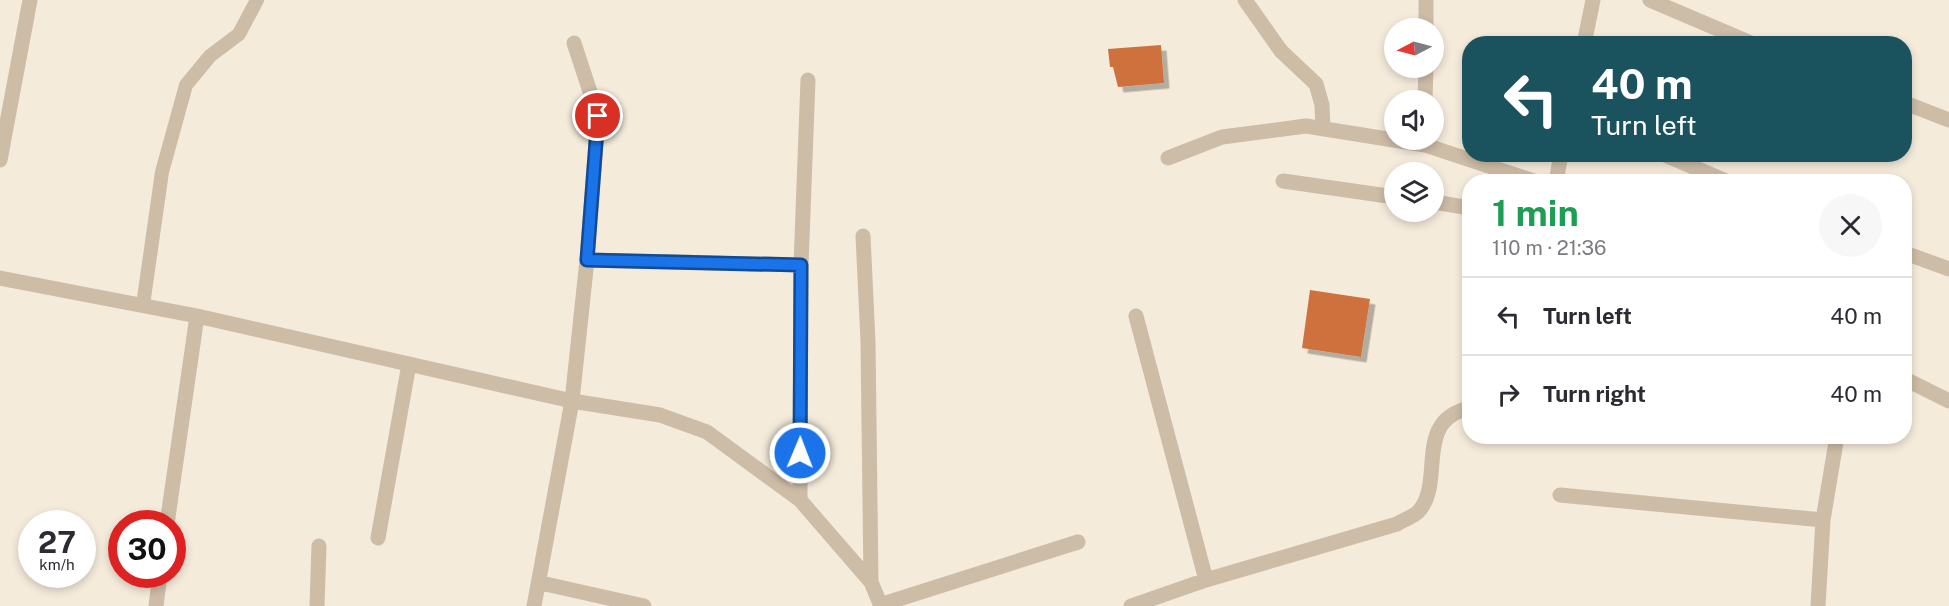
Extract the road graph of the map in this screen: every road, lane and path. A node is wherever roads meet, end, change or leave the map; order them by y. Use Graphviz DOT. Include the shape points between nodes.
graph roads {
  1 [pos="30,0"];
  2 [pos="257,0"];
  3 [pos="1245,0"];
  4 [pos="1426,0"];
  5 [pos="1593,0"];
  6 [pos="1650,0"];
  7 [pos="1426,18"];
  8 [pos="1586,36"];
  9 [pos="1734,36"];
  10 [pos="574,43"];
  11 [pos="808,80"];
  12 [pos="1912,106"];
  13 [pos="1949,120"];
  14 [pos="1323,129"];
  15 [pos="1384,137"];
  16 [pos="1444,149"];
  17 [pos="1462,155"];
  18 [pos="1168,158"];
  19 [pos="0,160"];
  20 [pos="1481,162"];
  21 [pos="1682,162"];
  22 [pos="1515,174"];
  23 [pos="1710,174"];
  24 [pos="1283,181"];
  25 [pos="1384,195"];
  26 [pos="1444,204"];
  27 [pos="1462,207"];
  28 [pos="863,236"];
  29 [pos="1912,256"];
  30 [pos="587,260"];
  31 [pos="801,265"];
  32 [pos="1949,269"];
  33 [pos="0,278"];
  34 [pos="143,305"];
  35 [pos="196,316"];
  36 [pos="1136,316"];
  37 [pos="409,364"];
  38 [pos="1912,382"];
  39 [pos="572,401"];
  40 [pos="1949,401"];
  41 [pos="1462,410"];
  42 [pos="1836,444"];
  43 [pos="1560,495"];
  44 [pos="800,500"];
  45 [pos="169,510"];
  46 [pos="1823,520"];
  47 [pos="378,538"];
  48 [pos="1078,542"];
  49 [pos="319,546"];
  50 [pos="1206,580"];
  51 [pos="871,582"];
  52 [pos="541,583"];
  53 [pos="158,588"];
  54 [pos="880,605"];
  55 [pos="156,606"];
  56 [pos="316,606"];
  57 [pos="534,606"];
  58 [pos="644,606"];
  59 [pos="1131,606"];
  60 [pos="1818,606"];
  1 -- 19 [label="street"];
  2 -- 34 [label="lane" via="238,34 210,56 186,85 162,172"];
  3 -- 14 [label="street" via="1281,51 1316,84"];
  4 -- 7 [label="street"];
  5 -- 8 [label="street"];
  6 -- 9 [label="street"];
  10 -- 30 [label="street" via="598,116"];
  11 -- 31 [label="street"];
  12 -- 13 [label="street"];
  14 -- 15 [label="street"];
  14 -- 18 [label="street" via="1306,126 1222,136"];
  16 -- 17 [label="street"];
  20 -- 22 [label="street"];
  21 -- 23 [label="street"];
  24 -- 25 [label="street"];
  26 -- 27 [label="street"];
  28 -- 51 [label="street"];
  29 -- 32 [label="street"];
  30 -- 31 [label="street"];
  30 -- 39 [label="street"];
  31 -- 44 [label="street"];
  33 -- 34 [label="street"];
  34 -- 35 [label="street"];
  35 -- 37 [label="street"];
  35 -- 45 [label="street"];
  36 -- 50 [label="street"];
  37 -- 39 [label="street"];
  37 -- 47 [label="street"];
  38 -- 40 [label="street"];
  39 -- 44 [label="street" via="660,416 707,432"];
  39 -- 52 [label="street"];
  41 -- 50 [label="street" via="1453,412 1437,430 1428,490 1418,512 1397,524"];
  42 -- 46 [label="street"];
  43 -- 46 [label="street"];
  44 -- 51 [label="street"];
  46 -- 60 [label="street"];
  48 -- 54 [label="street"];
  49 -- 56 [label="street"];
  50 -- 59 [label="street"];
  51 -- 54 [label="street"];
  52 -- 57 [label="street"];
  52 -- 58 [label="street"];
  53 -- 55 [label="street"];
}
